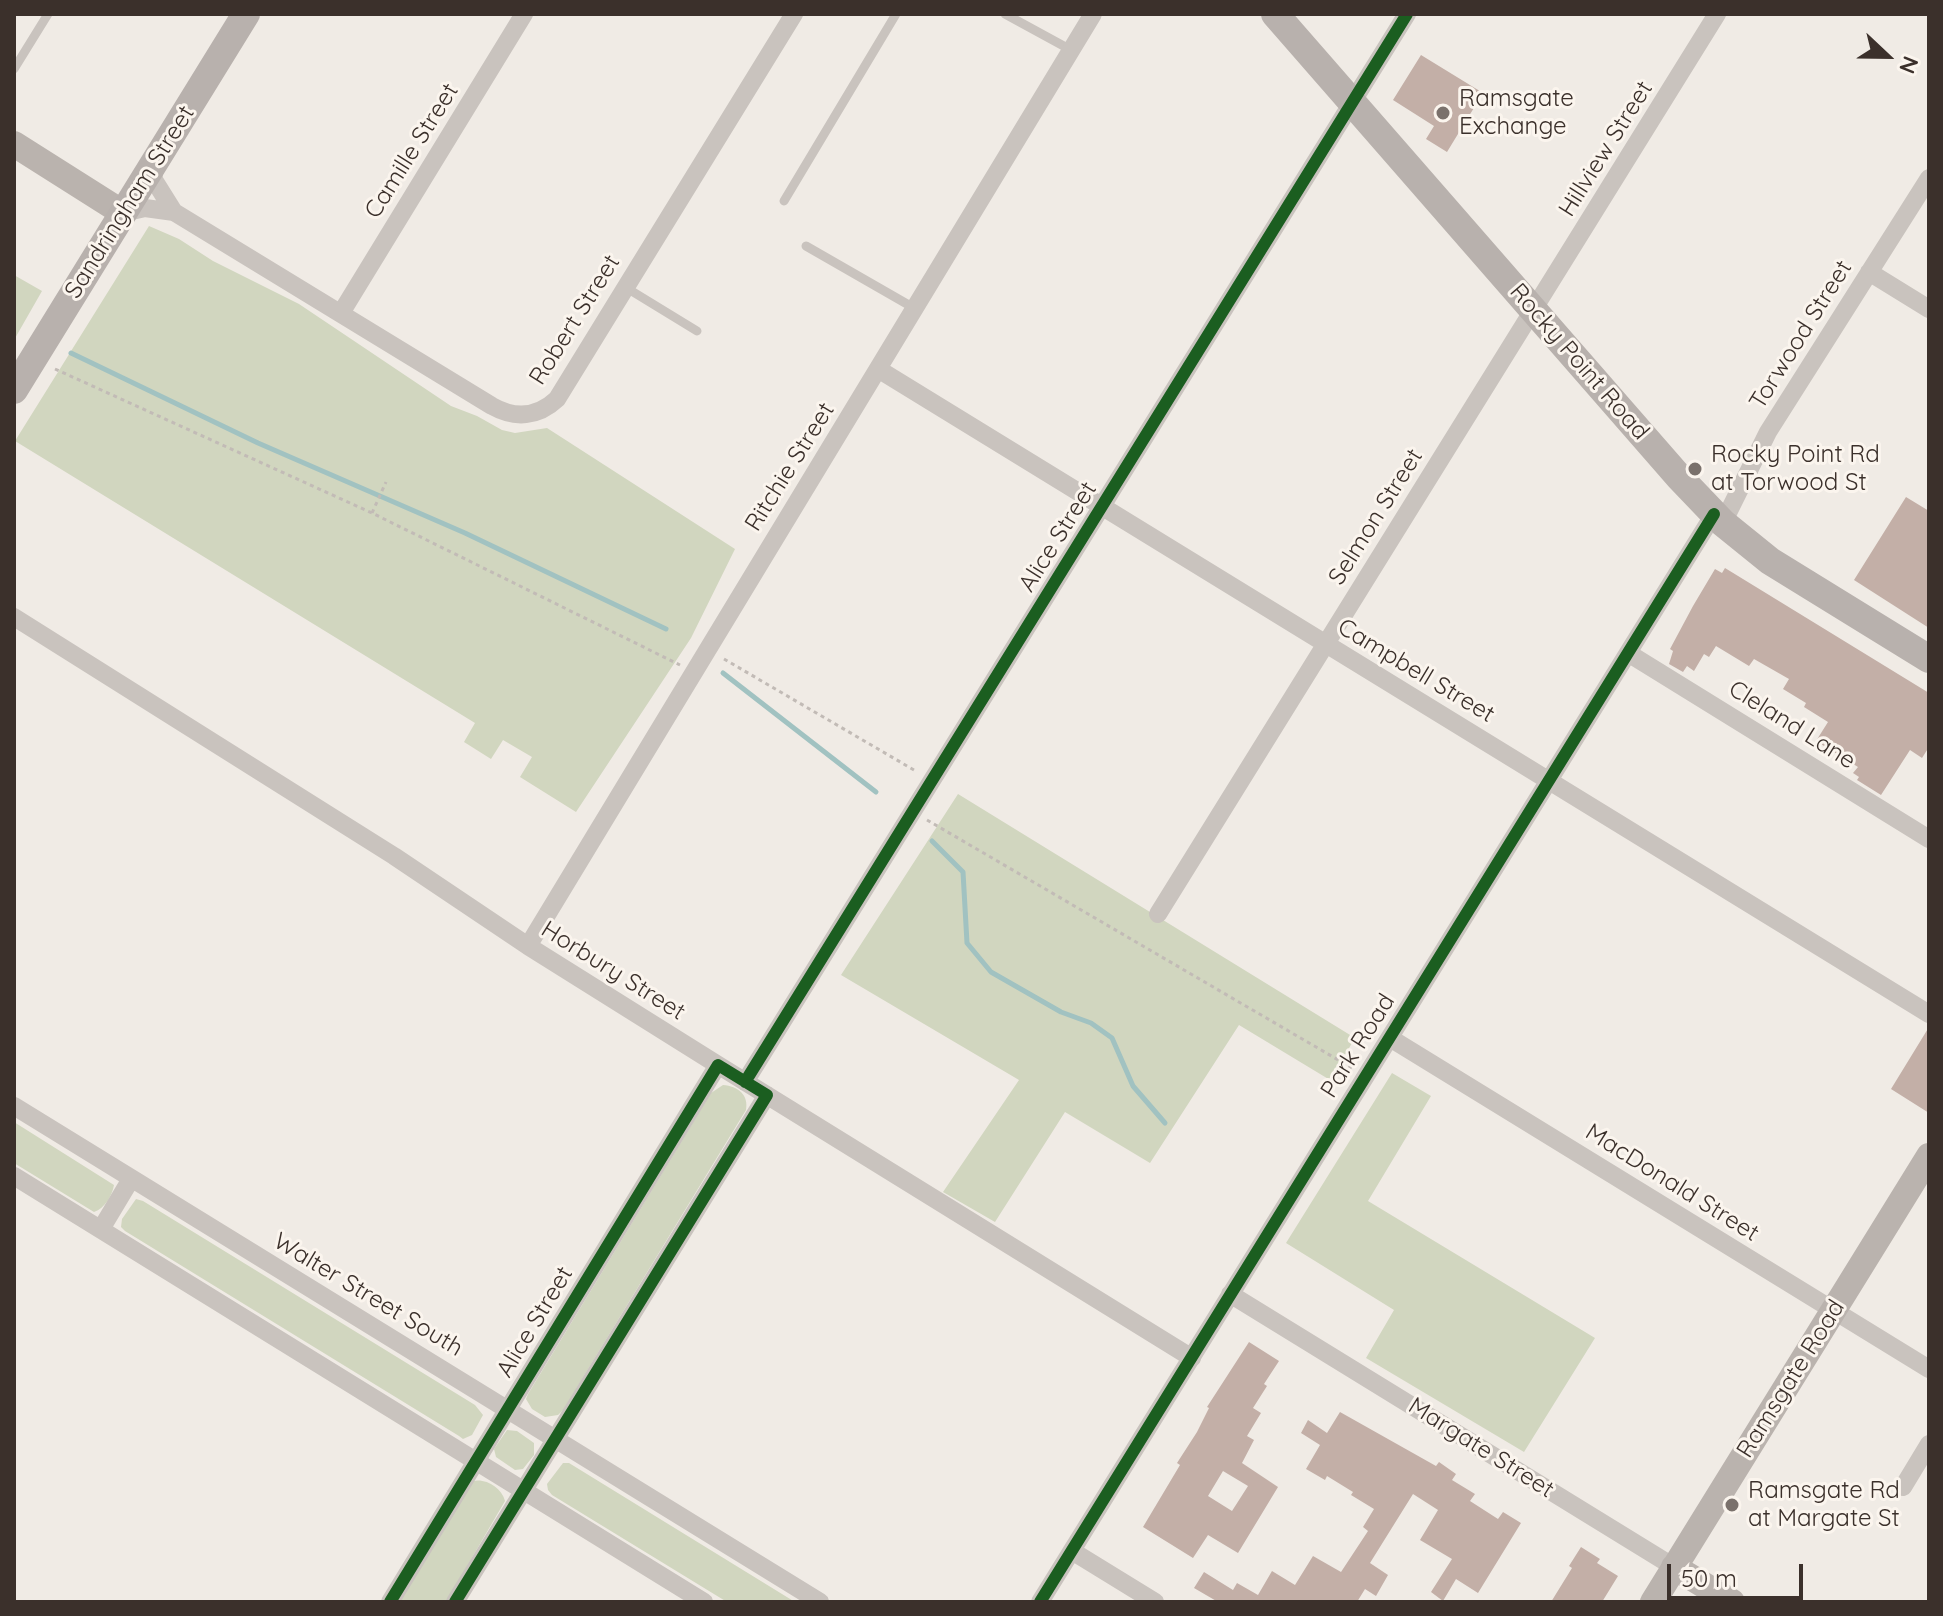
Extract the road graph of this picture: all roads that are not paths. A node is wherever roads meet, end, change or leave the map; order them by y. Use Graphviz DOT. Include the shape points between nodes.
graph roads {
  1 [pos="48,14"];
  2 [pos="246,14"];
  3 [pos="524,14"];
  4 [pos="794,14"];
  5 [pos="896,14"];
  6 [pos="1005,14"];
  7 [pos="1093,14"];
  8 [pos="1275,14"];
  9 [pos="1407,14"];
  10 [pos="1717,14"];
  11 [pos="1071,50"];
  12 [pos="14,69"];
  13 [pos="1353,102"];
  14 [pos="14,144"];
  15 [pos="153,163"];
  16 [pos="1929,178"];
  17 [pos="784,201"];
  18 [pos="174,212"];
  19 [pos="123,213"];
  20 [pos="806,246"];
  21 [pos="1869,272"];
  22 [pos="625,287"];
  23 [pos="914,308"];
  24 [pos="1532,308"];
  25 [pos="1929,309"];
  26 [pos="341,313"];
  27 [pos="697,331"];
  28 [pos="878,369"];
  29 [pos="14,390"];
  30 [pos="1104,506"];
  31 [pos="1719,518"];
  32 [pos="14,617"];
  33 [pos="1326,644"];
  34 [pos="1628,653"];
  35 [pos="1929,659"];
  36 [pos="1549,780"];
  37 [pos="1929,839"];
  38 [pos="1158,914"];
  39 [pos="528,946"];
  40 [pos="1929,1014"];
  41 [pos="1390,1038"];
  42 [pos="718,1065"];
  43 [pos="745,1082"];
  44 [pos="767,1095"];
  45 [pos="14,1106"];
  46 [pos="1929,1156"];
  47 [pos="14,1176"];
  48 [pos="131,1179"];
  49 [pos="101,1229"];
  50 [pos="1230,1294"];
  51 [pos="1833,1310"];
  52 [pos="1192,1358"];
  53 [pos="1929,1369"];
  54 [pos="508,1408"];
  55 [pos="557,1440"];
  56 [pos="1929,1444"];
  57 [pos="475,1462"];
  58 [pos="1903,1487"];
  59 [pos="524,1492"];
  60 [pos="1072,1551"];
  61 [pos="1674,1567"];
  62 [pos="390,1602"];
  63 [pos="455,1602"];
  64 [pos="704,1602"];
  65 [pos="820,1602"];
  66 [pos="1040,1602"];
  67 [pos="1155,1602"];
  68 [pos="1653,1602"];
  69 [pos="1732,1602"];
  1 -- 12 [label="lane"];
  2 -- 15 [label="main road, Sandringham Street"];
  3 -- 26 [label="street, Camille Street"];
  4 -- 22 [label="street, Robert Street"];
  5 -- 17 [label="lane"];
  6 -- 11 [label="lane"];
  7 -- 11 [label="street, Ritchie Street"];
  8 -- 13 [label="main road, Rocky Point Road"];
  9 -- 13 [label="street, Alice Street"];
  10 -- 24 [label="street, Hillview Street"];
  11 -- 23 [label="street, Ritchie Street"];
  13 -- 24 [label="main road, Rocky Point Road"];
  13 -- 30 [label="street, Alice Street"];
  14 -- 19 [label="main road"];
  15 -- 18 [label="street, Robert Street" via="154,180"];
  15 -- 19 [label="main road, Sandringham Street"];
  16 -- 21 [label="street, Torwood Street"];
  18 -- 19 [label="street, Robert Street" via="145,208"];
  18 -- 26 [label="street, Robert Street"];
  19 -- 29 [label="main road, Sandringham Street"];
  20 -- 23 [label="lane"];
  21 -- 25 [label="street"];
  21 -- 31 [label="street, Torwood Street"];
  22 -- 26 [label="street, Robert Street" via="557,399 519,415 492,406"];
  22 -- 27 [label="lane"];
  23 -- 28 [label="street, Ritchie Street"];
  24 -- 31 [label="main road, Rocky Point Road"];
  24 -- 33 [label="street, Selmon Street"];
  28 -- 30 [label="street, Campbell Street"];
  28 -- 39 [label="street, Ritchie Street"];
  30 -- 33 [label="street, Campbell Street"];
  30 -- 43 [label="street, Alice Street"];
  31 -- 34 [label="street, Park Road"];
  31 -- 35 [label="main road, Rocky Point Road" via="1770,561"];
  32 -- 39 [label="street, Horbury Street"];
  33 -- 36 [label="street, Campbell Street"];
  33 -- 38 [label="street, Selmon Street"];
  34 -- 36 [label="street, Park Road"];
  34 -- 37 [label="street, Cleland Lane"];
  36 -- 40 [label="street, Campbell Street"];
  36 -- 41 [label="street, Park Road"];
  39 -- 42 [label="street, Horbury Street"];
  41 -- 50 [label="street, Park Road"];
  41 -- 51 [label="street, MacDonald Street"];
  42 -- 43 [label="street, Horbury Street"];
  42 -- 54 [label="street, Alice Street"];
  43 -- 44 [label="street, Horbury Street"];
  44 -- 52 [label="street, Horbury Street"];
  44 -- 55 [label="street"];
  45 -- 48 [label="street, Walter Street South"];
  46 -- 51 [label="main road, Ramsgate Road"];
  47 -- 49 [label="street"];
  48 -- 49 [label="street"];
  48 -- 54 [label="street, Walter Street South"];
  49 -- 57 [label="street"];
  50 -- 52 [label="street, Park Road"];
  50 -- 61 [label="street, Margate Street"];
  51 -- 53 [label="street, MacDonald Street"];
  51 -- 61 [label="main road, Ramsgate Road"];
  52 -- 60 [label="street, Park Road"];
  54 -- 55 [label="street, Walter Street South"];
  54 -- 57 [label="street, Alice Street"];
  55 -- 59 [label="street"];
  55 -- 65 [label="street, Walter Street South"];
  56 -- 58 [label="street"];
  57 -- 59 [label="street"];
  57 -- 62 [label="street, Alice Street"];
  59 -- 63 [label="street"];
  59 -- 64 [label="street"];
  60 -- 66 [label="street, Park Road"];
  60 -- 67 [label="street"];
  61 -- 68 [label="main road, Ramsgate Road"];
  61 -- 69 [label="main road, Margate Street"];
}
